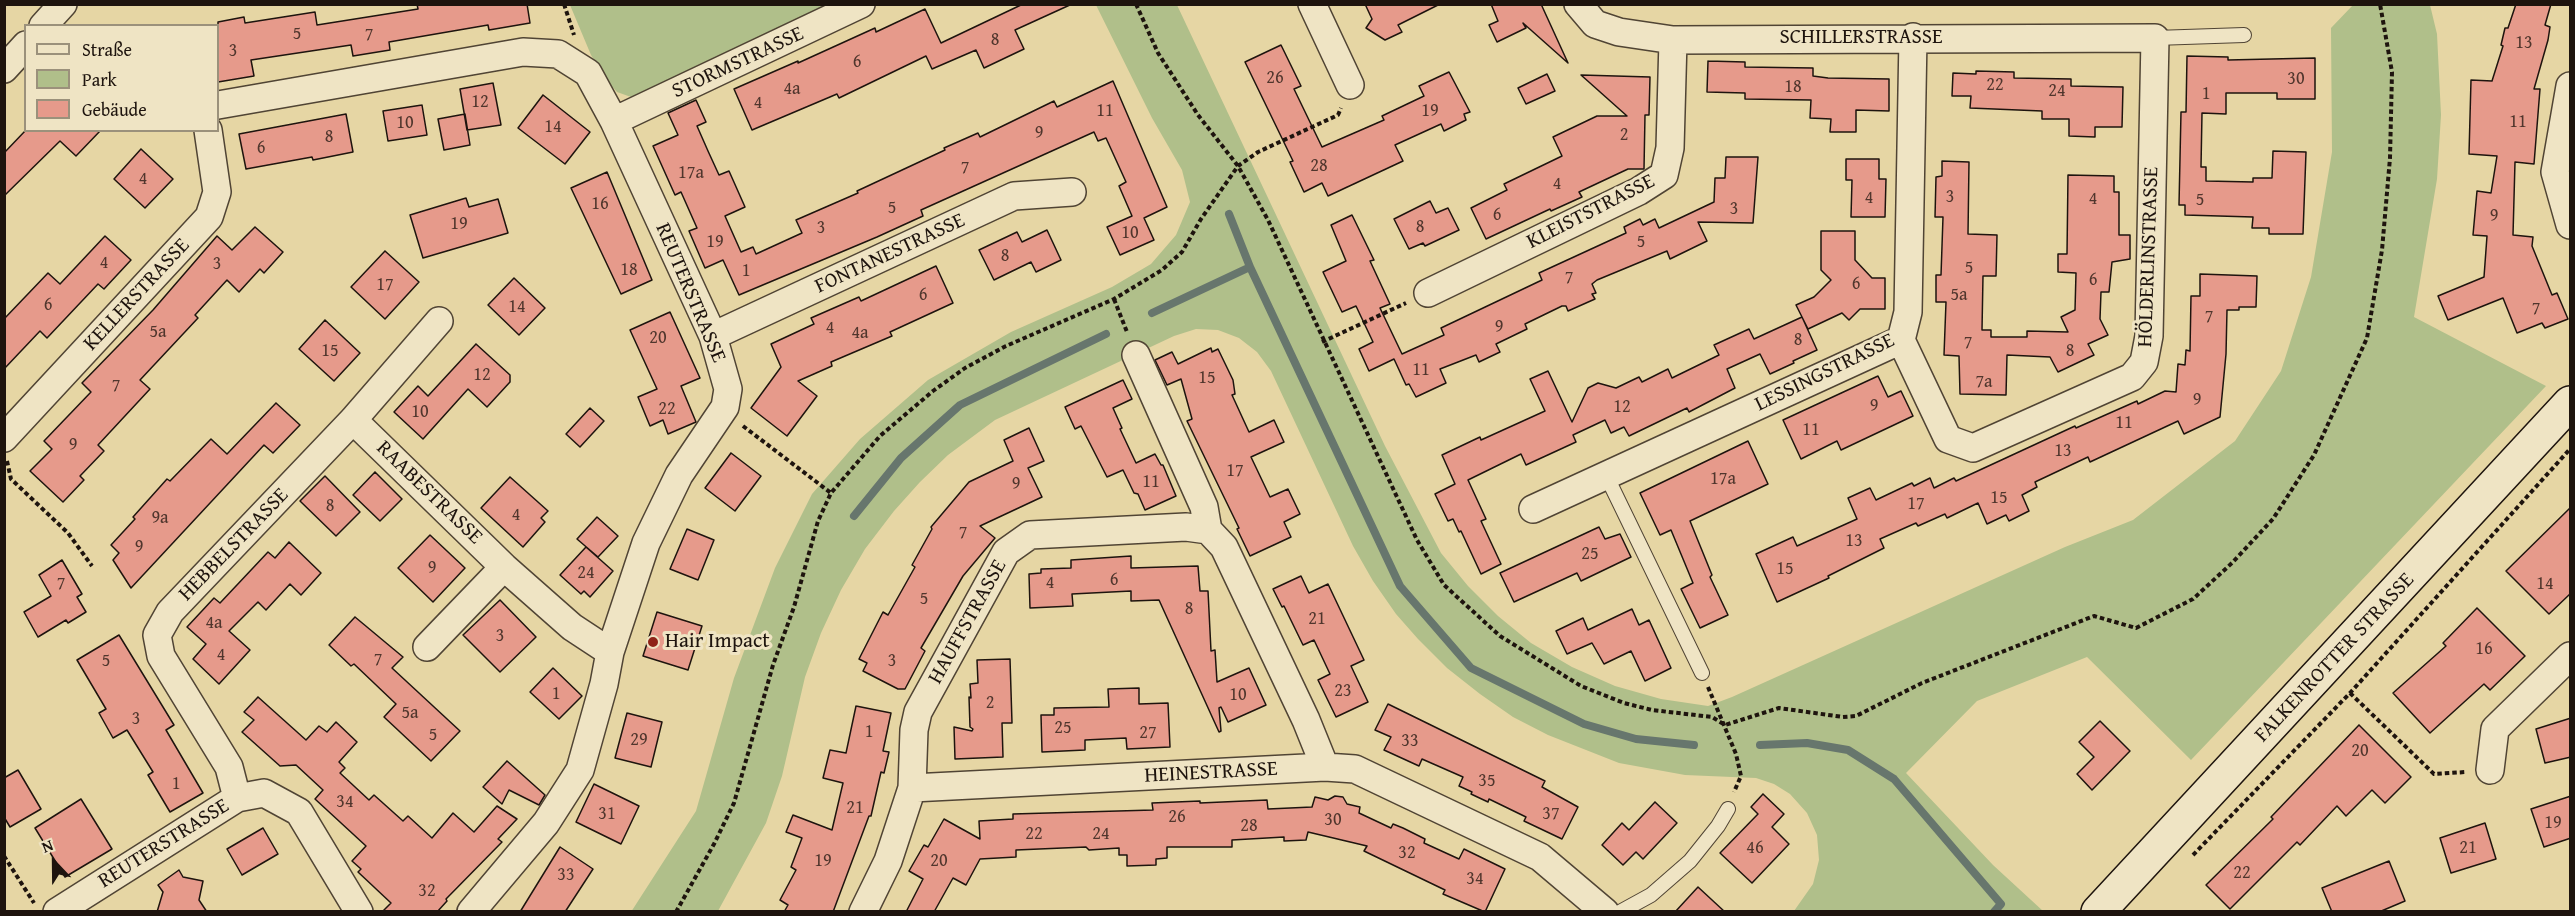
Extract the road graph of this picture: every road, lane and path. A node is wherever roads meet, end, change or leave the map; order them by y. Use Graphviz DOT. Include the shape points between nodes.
graph roads {
  1 [pos="63,4"];
  2 [pos="861,4"];
  3 [pos="1136,4"];
  4 [pos="1312,4"];
  5 [pos="1578,4"];
  6 [pos="2380,4"];
  7 [pos="45,24"];
  8 [pos="2244,35"];
  9 [pos="1913,37"];
  10 [pos="2155,38"];
  11 [pos="1673,40"];
  12 [pos="24,47"];
  13 [pos="4,69"];
  14 [pos="1350,85"];
  15 [pos="2571,86"];
  16 [pos="219,105"];
  17 [pos="614,122"];
  18 [pos="208,132"];
  19 [pos="1238,166"];
  20 [pos="1072,192"];
  21 [pos="2571,225"];
  22 [pos="1428,292"];
  23 [pos="1114,299"];
  24 [pos="439,321"];
  25 [pos="713,336"];
  26 [pos="1901,340"];
  27 [pos="1322,342"];
  28 [pos="1137,355"];
  29 [pos="2571,403"];
  30 [pos="725,407"];
  31 [pos="353,420"];
  32 [pos="6,448"];
  33 [pos="2571,449"];
  34 [pos="1606,476"];
  35 [pos="831,493"];
  36 [pos="1533,509"];
  37 [pos="1208,530"];
  38 [pos="92,566"];
  39 [pos="504,567"];
  40 [pos="427,647"];
  41 [pos="610,652"];
  42 [pos="2571,656"];
  43 [pos="1702,673"];
  44 [pos="2350,693"];
  45 [pos="1725,725"];
  46 [pos="1325,767"];
  47 [pos="2490,770"];
  48 [pos="912,788"];
  49 [pos="237,798"];
  50 [pos="1728,809"];
  51 [pos="4,856"];
  52 [pos="2187,861"];
  53 [pos="39,912"];
  54 [pos="57,912"];
  55 [pos="359,912"];
  56 [pos="471,912"];
  57 [pos="676,912"];
  58 [pos="863,912"];
  59 [pos="1605,912"];
  60 [pos="1620,912"];
  61 [pos="2098,912"];
  1 -- 7 [label="street"];
  2 -- 17 [label="street, STORMSTRASSE"];
  3 -- 19 [label="path" via="1158,53 1198,116"];
  4 -- 14 [label="street"];
  5 -- 11 [label="street, SCHILLERSTRASSE" via="1595,24 1619,32"];
  6 -- 45 [label="path" via="2392,72 2390,158 2382,250 2367,338 2314,455 2273,519 2193,599 2136,628 2094,616 1922,683 1856,716 1779,708"];
  8 -- 10 [label="lane"];
  9 -- 10 [label="street, SCHILLERSTRASSE"];
  9 -- 11 [label="street, SCHILLERSTRASSE"];
  9 -- 26 [label="street, LESSINGSTRASSE" via="1908,312"];
  10 -- 26 [label="street, HÖLDERLINSTRASSE" via="2149,336 2144,362 2132,377 1972,448 1948,439"];
  11 -- 22 [label="street, KLEISTSTRASSE" via="1670,148 1664,175 1639,191"];
  12 -- 13 [label="street"];
  14 -- 19 [label="path" via="1338,115 1258,152"];
  15 -- 21 [label="street" via="2555,172"];
  16 -- 17 [label="street, REUTERSTRASSE" via="523,52 558,54 588,73"];
  17 -- 25 [label="street, REUTERSTRASSE"];
  18 -- 32 [label="street, KELLERSTRASSE" via="217,192 208,217"];
  19 -- 23 [label="path" via="1182,252 1162,270"];
  19 -- 27 [label="path" via="1268,220"];
  20 -- 25 [label="street, FONTANESTRASSE" via="1014,196"];
  22 -- 27 [label="path"];
  23 -- 28 [label="path"];
  23 -- 35 [label="path" via="965,368 880,436"];
  24 -- 31 [label="street, HEBBELSTRASSE"];
  25 -- 30 [label="street, REUTERSTRASSE" via="728,389"];
  26 -- 34 [label="street, LESSINGSTRASSE"];
  27 -- 45 [label="path" via="1417,540 1444,585 1460,601 1500,636 1581,686 1624,703 1712,717"];
  28 -- 37 [label="street" via="1204,507"];
  29 -- 61 [label="main road, FALKENROTTER STRASSE"];
  30 -- 35 [label="path" via="747,430"];
  30 -- 41 [label="street" via="679,475 646,543"];
  31 -- 39 [label="street, RAABESTRASSE"];
  31 -- 49 [label="street, HEBBELSTRASSE" via="170,612 158,635 161,656 229,767"];
  32 -- 38 [label="path" via="11,479 68,533"];
  33 -- 44 [label="path"];
  34 -- 36 [label="street, LESSINGSTRASSE"];
  34 -- 43 [label="lane"];
  35 -- 57 [label="path" via="818,521 734,803"];
  37 -- 46 [label="street" via="1224,547"];
  37 -- 48 [label="street, HAUFFSTRASSE" via="1186,527 1030,535 1006,552 918,712"];
  39 -- 40 [label="street"];
  39 -- 41 [label="street, RAABESTRASSE" via="572,627"];
  41 -- 56 [label="street" via="580,770 546,823"];
  42 -- 47 [label="street" via="2495,729"];
  43 -- 45 [label="path"];
  44 -- 47 [label="path" via="2434,774"];
  44 -- 52 [label="path"];
  45 -- 50 [label="path" via="1740,776"];
  46 -- 48 [label="street, HEINESTRASSE"];
  46 -- 59 [label="street, HEINESTRASSE" via="1355,769 1540,857"];
  48 -- 58 [label="street" via="888,861"];
  49 -- 54 [label="street, REUTERSTRASSE"];
  49 -- 55 [label="street, REUTERSTRASSE" via="264,793 299,812"];
  50 -- 60 [label="lane" via="1690,861 1651,895"];
  51 -- 53 [label="path"];
}
